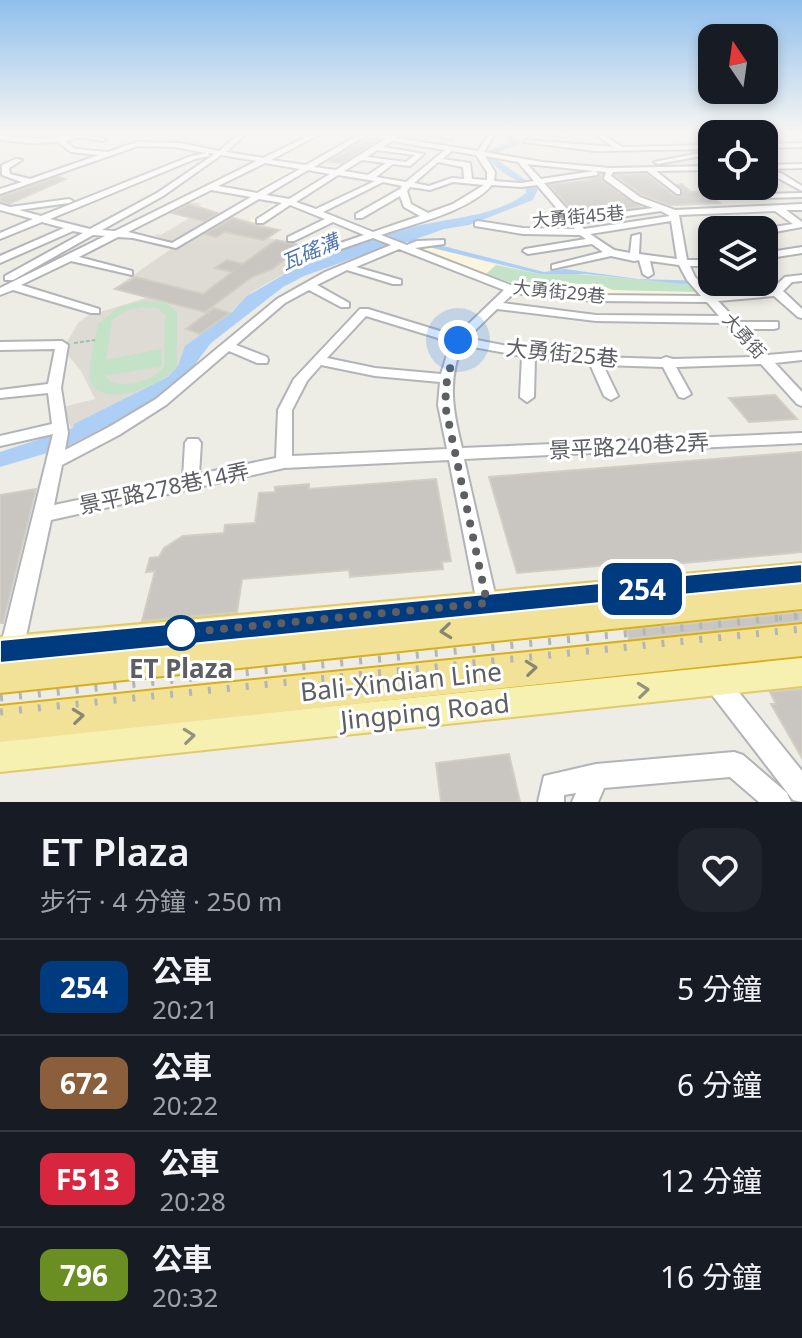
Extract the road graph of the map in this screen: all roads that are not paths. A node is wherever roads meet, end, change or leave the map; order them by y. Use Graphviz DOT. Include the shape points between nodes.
graph roads {
  1 [pos="4,171"];
  2 [pos="63,171"];
  3 [pos="160,171"];
  4 [pos="241,171"];
  5 [pos="297,171"];
  6 [pos="379,171"];
  7 [pos="423,171"];
  8 [pos="467,171"];
  9 [pos="492,171"];
  10 [pos="528,171"];
  11 [pos="594,171"];
  12 [pos="606,171"];
  13 [pos="651,171"];
  14 [pos="336,172"];
  15 [pos="192,173"];
  16 [pos="778,175"];
  17 [pos="698,178"];
  18 [pos="368,179"];
  19 [pos="468,179"];
  20 [pos="660,179"];
  21 [pos="32,182"];
  22 [pos="379,182"];
  23 [pos="536,183"];
  24 [pos="128,185"];
  25 [pos="490,185"];
  26 [pos="210,187"];
  27 [pos="404,189"];
  28 [pos="0,192"];
  29 [pos="677,192"];
  30 [pos="802,192"];
  31 [pos="778,194"];
  32 [pos="97,196"];
  33 [pos="255,196"];
  34 [pos="289,202"];
  35 [pos="776,207"];
  36 [pos="802,207"];
  37 [pos="662,209"];
  38 [pos="725,209"];
  39 [pos="3,210"];
  40 [pos="315,213"];
  41 [pos="675,215"];
  42 [pos="359,216"];
  43 [pos="427,216"];
  44 [pos="494,218"];
  45 [pos="40,219"];
  46 [pos="332,219"];
  47 [pos="260,221"];
  48 [pos="573,221"];
  49 [pos="478,224"];
  50 [pos="72,228"];
  51 [pos="679,229"];
  52 [pos="778,229"];
  53 [pos="88,232"];
  54 [pos="582,232"];
  55 [pos="370,235"];
  56 [pos="0,236"];
  57 [pos="112,236"];
  58 [pos="637,236"];
  59 [pos="291,239"];
  60 [pos="592,241"];
  61 [pos="441,242"];
  62 [pos="338,247"];
  63 [pos="401,248"];
  64 [pos="802,250"];
  65 [pos="528,251"];
  66 [pos="611,253"];
  67 [pos="778,254"];
  68 [pos="69,257"];
  69 [pos="639,258"];
  70 [pos="0,260"];
  71 [pos="683,263"];
  72 [pos="698,263"];
  73 [pos="346,267"];
  74 [pos="556,267"];
  75 [pos="128,273"];
  76 [pos="648,274"];
  77 [pos="802,278"];
  78 [pos="397,282"];
  79 [pos="6,284"];
  80 [pos="308,285"];
  81 [pos="778,288"];
  82 [pos="511,289"];
  83 [pos="0,292"];
  84 [pos="778,293"];
  85 [pos="738,296"];
  86 [pos="709,299"];
  87 [pos="345,305"];
  88 [pos="498,306"];
  89 [pos="95,311"];
  90 [pos="801,313"];
  91 [pos="732,323"];
  92 [pos="774,325"];
  93 [pos="458,340"];
  94 [pos="226,345"];
  95 [pos="0,346"];
  96 [pos="529,352"];
  97 [pos="802,356"];
  98 [pos="594,358"];
  99 [pos="262,360"];
  100 [pos="317,360"];
  101 [pos="766,360"];
  102 [pos="666,361"];
  103 [pos="447,379"];
  104 [pos="54,388"];
  105 [pos="0,394"];
  106 [pos="684,394"];
  107 [pos="611,396"];
  108 [pos="527,397"];
  109 [pos="802,401"];
  110 [pos="59,430"];
  111 [pos="802,438"];
  112 [pos="0,441"];
  113 [pos="193,443"];
  114 [pos="455,454"];
  115 [pos="56,457"];
  116 [pos="284,462"];
  117 [pos="191,480"];
  118 [pos="45,514"];
  119 [pos="802,574"];
  120 [pos="802,595"];
  121 [pos="487,603"];
  122 [pos="802,640"];
  123 [pos="3,661"];
  124 [pos="802,672"];
  125 [pos="717,683"];
  126 [pos="0,724"];
  127 [pos="0,756"];
  128 [pos="596,776"];
  129 [pos="802,793"];
  130 [pos="551,802"];
  131 [pos="585,802"];
  132 [pos="778,802"];
  133 [pos="787,802"];
  1 -- 21 [label="street"];
  2 -- 21 [label="street"];
  3 -- 24 [label="street"];
  4 -- 26 [label="street"];
  5 -- 33 [label="street"];
  6 -- 18 [label="street"];
  7 -- 27 [label="street"];
  8 -- 19 [label="street"];
  9 -- 25 [label="street"];
  10 -- 23 [label="street"];
  11 -- 23 [label="street"];
  12 -- 37 [label="street" via="637,199"];
  13 -- 20 [label="street"];
  14 -- 18 [label="street"];
  14 -- 34 [label="street"];
  15 -- 24 [label="street"];
  15 -- 53 [label="street"];
  16 -- 30 [label="street"];
  17 -- 20 [label="street"];
  18 -- 22 [label="street"];
  19 -- 25 [label="street"];
  19 -- 27 [label="street"];
  20 -- 29 [label="street"];
  21 -- 28 [label="street"];
  22 -- 27 [label="street"];
  22 -- 40 [label="street"];
  23 -- 25 [label="street"];
  23 -- 48 [label="street"];
  24 -- 32 [label="street"];
  25 -- 43 [label="street"];
  26 -- 33 [label="street, 大勇街29巷"];
  26 -- 57 [label="street"];
  27 -- 42 [label="street"];
  27 -- 43 [label="street" via="407,205"];
  30 -- 31 [label="street"];
  32 -- 39 [label="street"];
  32 -- 45 [label="street"];
  33 -- 34 [label="street, 大勇街29巷"];
  33 -- 57 [label="street" via="169,245 133,235"];
  34 -- 40 [label="street, 大勇街29巷"];
  34 -- 47 [label="street"];
  35 -- 36 [label="street"];
  35 -- 38 [label="street"];
  35 -- 52 [label="street" via="801,225"];
  37 -- 41 [label="street"];
  37 -- 48 [label="street, 大勇街45巷"];
  38 -- 41 [label="street"];
  38 -- 51 [label="street"];
  39 -- 45 [label="street"];
  40 -- 46 [label="street, 大勇街29巷"];
  41 -- 51 [label="street, 大勇街"];
  41 -- 54 [label="street"];
  43 -- 55 [label="street"];
  44 -- 48 [label="street, 大勇街45巷"];
  45 -- 50 [label="street"];
  45 -- 56 [label="street"];
  46 -- 55 [label="street, 大勇街29巷"];
  46 -- 59 [label="street"];
  48 -- 54 [label="street"];
  49 -- 54 [label="street"];
  50 -- 53 [label="street"];
  50 -- 70 [label="street"];
  51 -- 71 [label="street, 大勇街"];
  53 -- 57 [label="street"];
  53 -- 79 [label="street"];
  54 -- 60 [label="street"];
  55 -- 62 [label="street"];
  55 -- 63 [label="street, 大勇街29巷"];
  57 -- 68 [label="street"];
  58 -- 69 [label="street"];
  60 -- 65 [label="street"];
  60 -- 66 [label="street"];
  61 -- 63 [label="street"];
  63 -- 73 [label="street"];
  63 -- 82 [label="street, 大勇街29巷"];
  64 -- 67 [label="street"];
  66 -- 69 [label="street"];
  66 -- 74 [label="street"];
  68 -- 75 [label="street"];
  68 -- 79 [label="street"];
  69 -- 71 [label="street"];
  69 -- 76 [label="street"];
  71 -- 72 [label="street"];
  71 -- 86 [label="street, 大勇街"];
  73 -- 78 [label="street"];
  73 -- 80 [label="street"];
  77 -- 81 [label="street" via="789,279"];
  79 -- 83 [label="street"];
  79 -- 89 [label="street"];
  80 -- 87 [label="street"];
  80 -- 94 [label="street"];
  82 -- 86 [label="street, 大勇街29巷" via="595,298"];
  82 -- 88 [label="street"];
  84 -- 90 [label="street"];
  85 -- 86 [label="street, 大勇街29巷"];
  86 -- 91 [label="street, 大勇街"];
  88 -- 91 [label="street" via="596,318"];
  88 -- 93 [label="street"];
  91 -- 92 [label="street"];
  91 -- 101 [label="street, 大勇街"];
  93 -- 96 [label="street, 大勇街25巷"];
  93 -- 100 [label="street, 大勇街25巷" via="364,311"];
  93 -- 103 [label="street"];
  94 -- 99 [label="street"];
  94 -- 115 [label="street" via="161,402"];
  95 -- 104 [label="street" via="62,345"];
  96 -- 98 [label="street, 大勇街25巷"];
  96 -- 108 [label="street"];
  97 -- 101 [label="street, 大勇街25巷"];
  98 -- 102 [label="street, 大勇街25巷"];
  98 -- 107 [label="street"];
  100 -- 103 [label="street"];
  100 -- 116 [label="street" via="285,410"];
  101 -- 102 [label="street, 大勇街25巷"];
  101 -- 109 [label="street, 大勇街"];
  102 -- 106 [label="street"];
  103 -- 114 [label="street" via="445,405"];
  104 -- 105 [label="street"];
  104 -- 110 [label="street"];
  110 -- 112 [label="street"];
  110 -- 115 [label="street"];
  111 -- 114 [label="street, 景平路240巷2弄"];
  113 -- 117 [label="street"];
  114 -- 116 [label="street, 景平路240巷2弄"];
  114 -- 121 [label="street"];
  115 -- 118 [label="street"];
  116 -- 117 [label="street, 景平路278巷14弄"];
  117 -- 118 [label="street, 景平路278巷14弄"];
  118 -- 123 [label="street"];
  119 -- 121 [label="main road"];
  120 -- 123 [label="highway, Bali-Xindian Line, one-way"];
  121 -- 123 [label="main road"];
  126 -- 122 [label="highway, Bali-Xindian Line, one-way"];
  124 -- 125 [label="main road, Jingping Road"];
  127 -- 125 [label="main road, Jingping Road, one-way"];
  125 -- 129 [label="street"];
  128 -- 130 [label="street" via="553,785"];
  128 -- 131 [label="street"];
  128 -- 132 [label="street" via="734,764"];
  129 -- 133 [label="street"];
}
